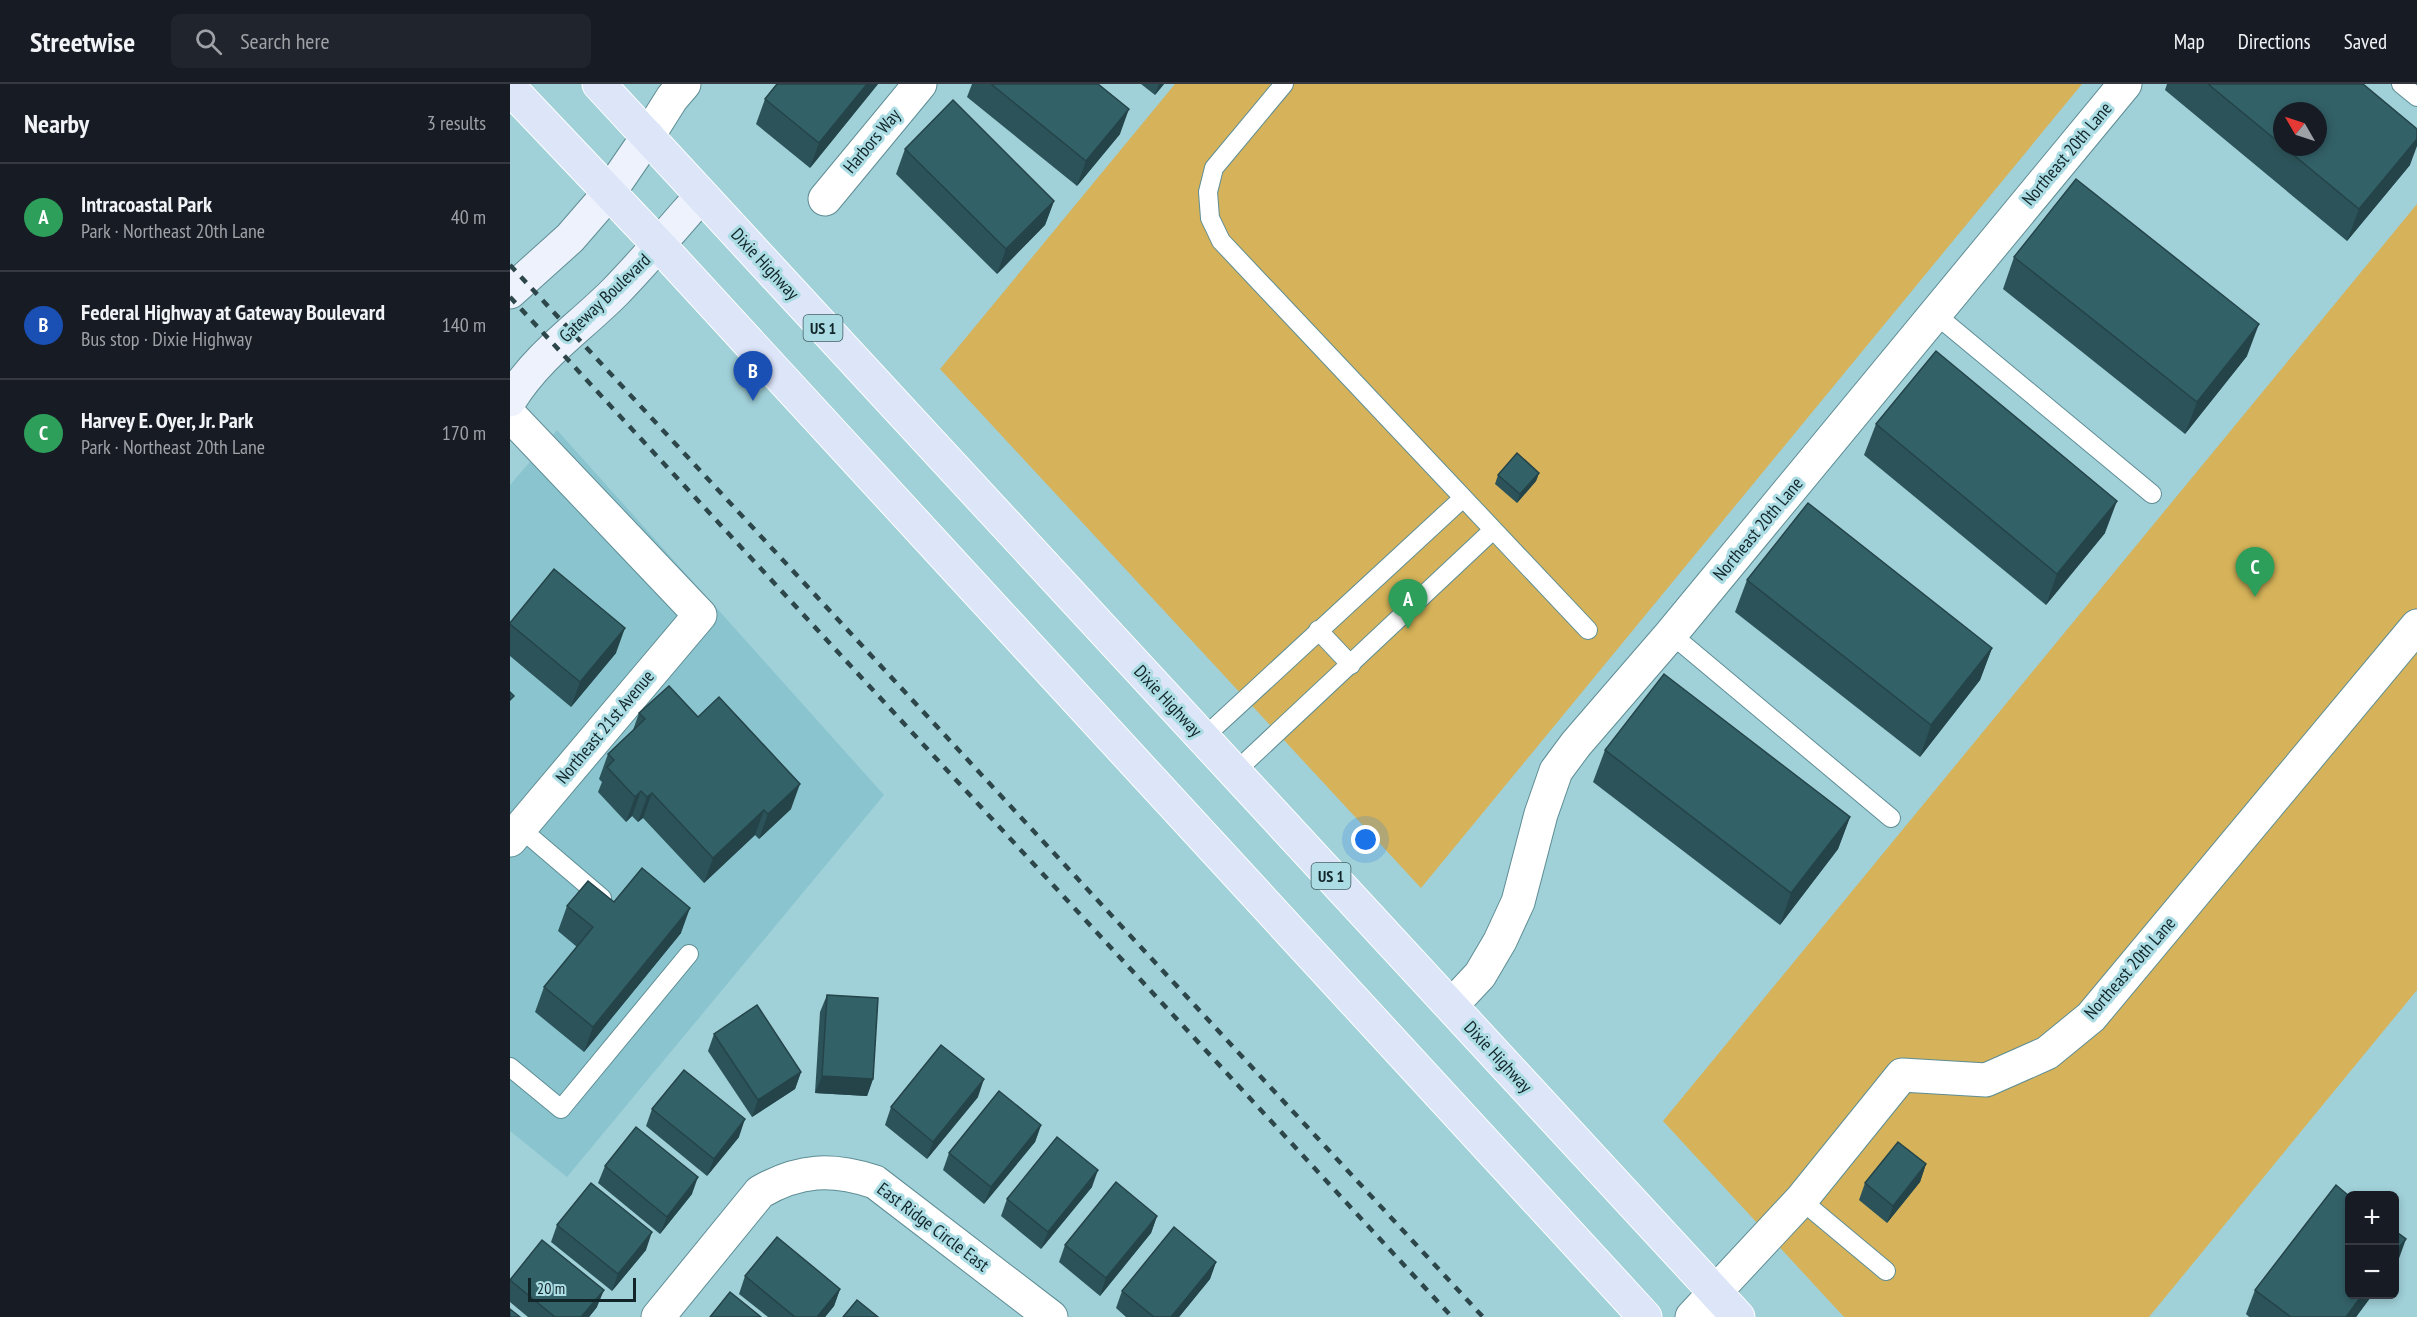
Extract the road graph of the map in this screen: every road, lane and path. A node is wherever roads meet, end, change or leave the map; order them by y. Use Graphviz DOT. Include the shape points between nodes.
graph roads {
  1 [pos="599,84"];
  2 [pos="684,84"];
  3 [pos="920,84"];
  4 [pos="1284,84"];
  5 [pos="2125,84"];
  6 [pos="2401,84"];
  7 [pos="510,88"];
  8 [pos="2417,97"];
  9 [pos="648,136"];
  10 [pos="609,193"];
  11 [pos="701,196"];
  12 [pos="825,199"];
  13 [pos="659,245"];
  14 [pos="510,292"];
  15 [pos="1935,314"];
  16 [pos="510,400"];
  17 [pos="510,415"];
  18 [pos="2152,494"];
  19 [pos="1463,498"];
  20 [pos="1493,530"];
  21 [pos="2417,627"];
  22 [pos="1318,630"];
  23 [pos="1588,630"];
  24 [pos="1671,634"];
  25 [pos="1351,665"];
  26 [pos="1203,738"];
  27 [pos="1235,772"];
  28 [pos="1891,818"];
  29 [pos="515,834"];
  30 [pos="602,898"];
  31 [pos="689,954"];
  32 [pos="1451,1006"];
  33 [pos="510,1067"];
  34 [pos="1801,1200"];
  35 [pos="1886,1271"];
  36 [pos="1716,1293"];
  37 [pos="1039,1313"];
  38 [pos="657,1317"];
  39 [pos="1646,1317"];
  40 [pos="1692,1317"];
  41 [pos="1738,1317"];
  1 -- 9 [label="main road, Dixie Highway / US 1"];
  2 -- 9 [label="street"];
  3 -- 12 [label="street, Harbors Way"];
  4 -- 19 [label="lane" via="1214,168 1208,192 1210,218 1221,241"];
  5 -- 15 [label="street, Northeast 20th Lane"];
  6 -- 8 [label="lane"];
  7 -- 10 [label="main road"];
  9 -- 10 [label="main road"];
  9 -- 11 [label="main road, Dixie Highway / US 1"];
  10 -- 13 [label="main road"];
  10 -- 14 [label="main road" via="570,238"];
  11 -- 13 [label="main road, Gateway Boulevard"];
  11 -- 26 [label="main road, Dixie Highway / US 1"];
  13 -- 16 [label="main road, Gateway Boulevard" via="615,292 537,363"];
  13 -- 39 [label="main road"];
  15 -- 18 [label="lane"];
  15 -- 24 [label="street, Northeast 20th Lane"];
  17 -- 29 [label="street, Northeast 21st Avenue" via="700,615"];
  19 -- 20 [label="lane"];
  19 -- 22 [label="lane"];
  20 -- 23 [label="lane"];
  20 -- 25 [label="lane"];
  21 -- 34 [label="street, Northeast 20th Lane" via="2091,1017 2047,1053 1986,1080 1902,1076"];
  22 -- 25 [label="lane"];
  22 -- 26 [label="lane"];
  24 -- 28 [label="lane"];
  24 -- 32 [label="street, Northeast 20th Lane" via="1556,771 1518,902 1488,963"];
  25 -- 27 [label="lane"];
  26 -- 27 [label="main road, Dixie Highway / US 1"];
  27 -- 32 [label="main road, Dixie Highway / US 1"];
  29 -- 30 [label="lane"];
  31 -- 33 [label="lane" via="561,1109"];
  32 -- 36 [label="main road, Dixie Highway / US 1"];
  34 -- 35 [label="lane"];
  34 -- 36 [label="street, Northeast 20th Lane"];
  36 -- 40 [label="street, Northeast 20th Lane"];
  36 -- 41 [label="main road, Dixie Highway / US 1"];
  37 -- 38 [label="street, East Ridge Circle East" via="875,1182 831,1171 780,1180 760,1192"];
}
